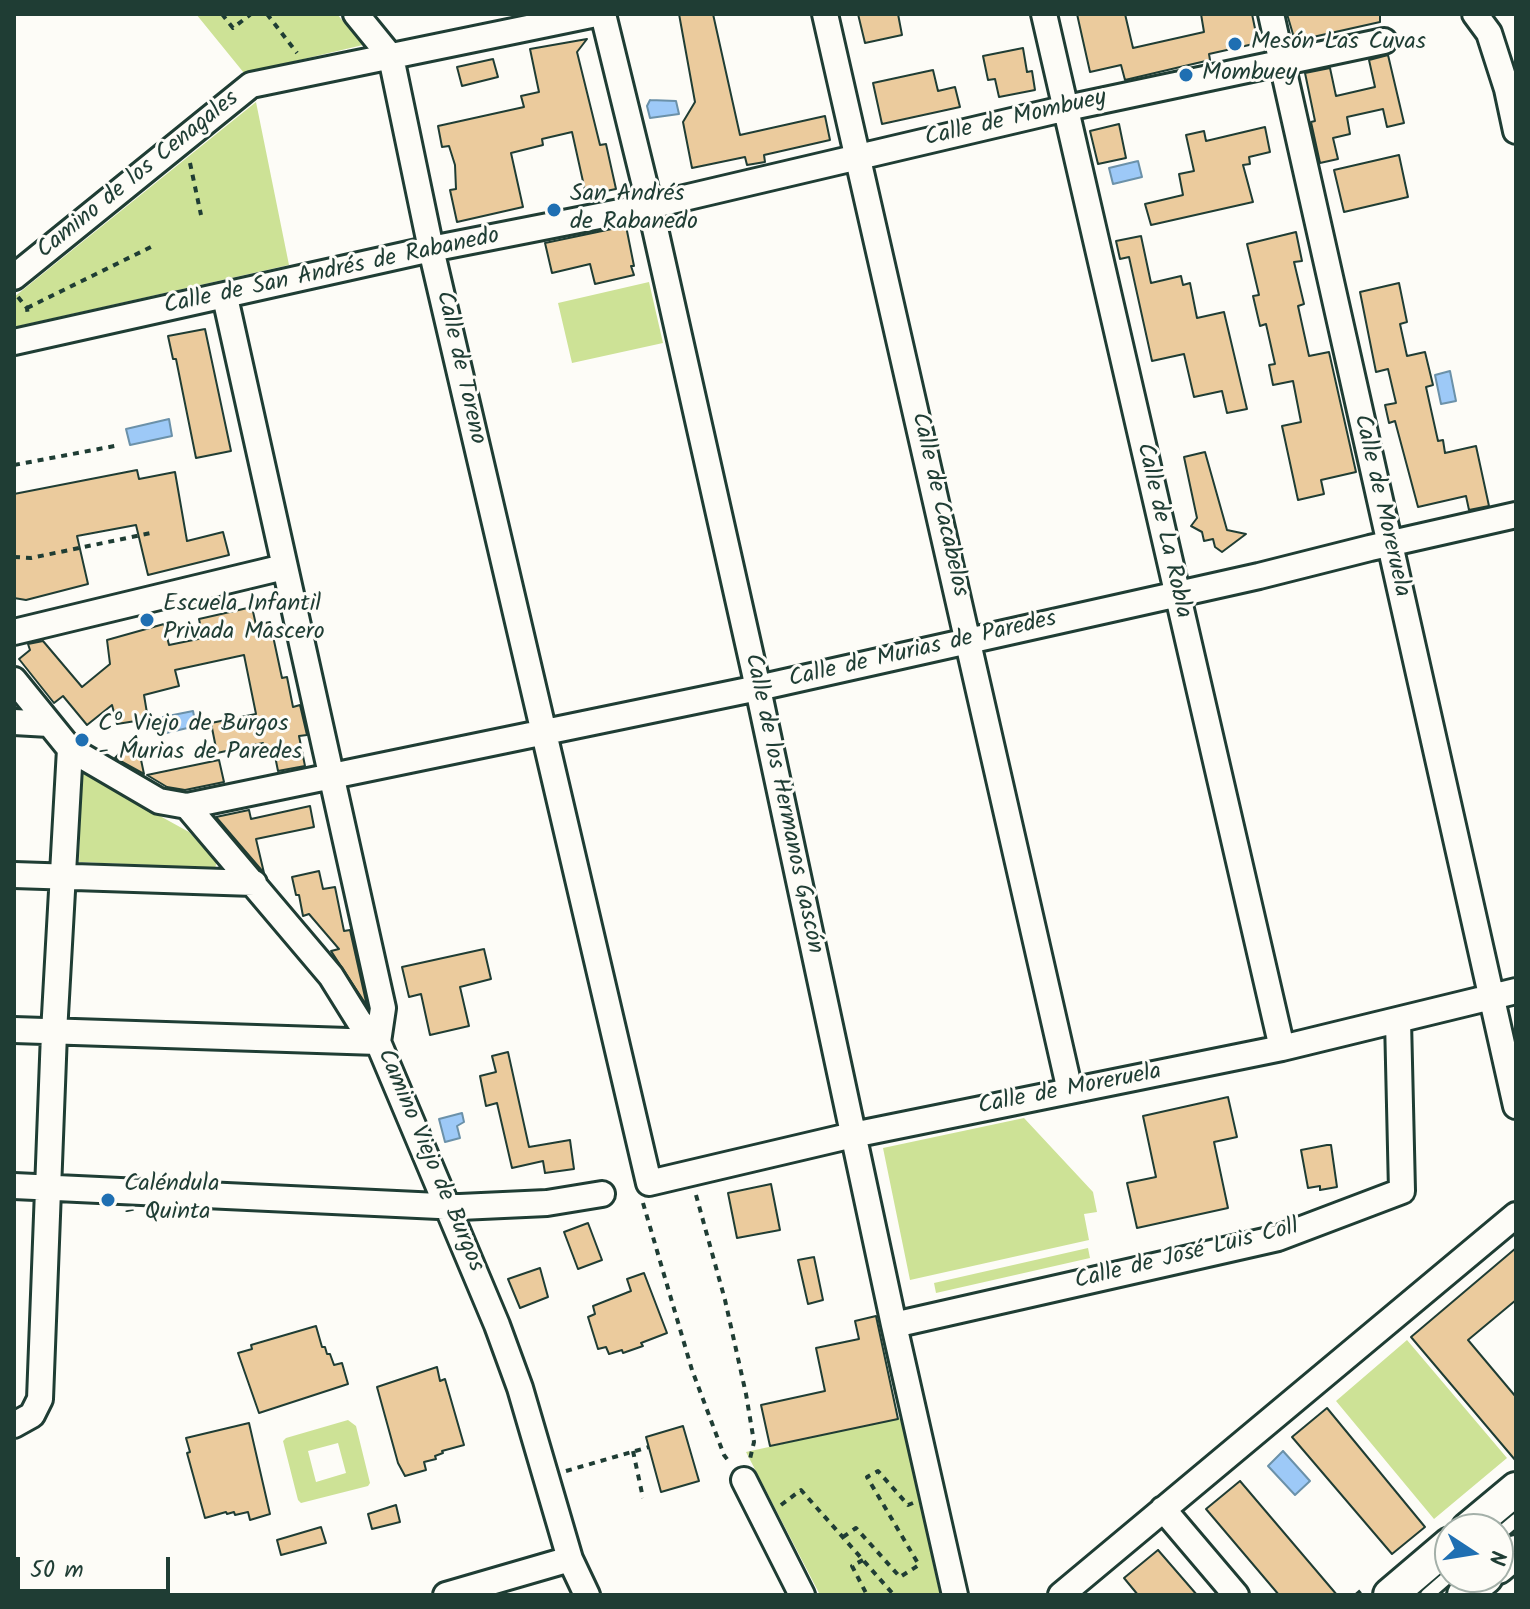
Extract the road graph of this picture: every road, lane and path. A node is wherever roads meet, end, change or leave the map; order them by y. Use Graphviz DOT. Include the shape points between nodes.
graph roads {
  1 [pos="222,14"];
  2 [pos="251,14"];
  3 [pos="267,14"];
  4 [pos="356,14"];
  5 [pos="596,14"];
  6 [pos="603,14"];
  7 [pos="825,14"];
  8 [pos="1044,14"];
  9 [pos="1271,14"];
  10 [pos="1475,14"];
  11 [pos="1384,41"];
  12 [pos="391,57"];
  13 [pos="1281,62"];
  14 [pos="311,73"];
  15 [pos="1067,108"];
  16 [pos="1516,131"];
  17 [pos="189,156"];
  18 [pos="859,156"];
  19 [pos="650,206"];
  20 [pos="201,215"];
  21 [pos="155,245"];
  22 [pos="431,249"];
  23 [pos="14,277"];
  24 [pos="14,293"];
  25 [pos="225,297"];
  26 [pos="27,308"];
  27 [pos="22,333"];
  28 [pos="120,445"];
  29 [pos="14,465"];
  30 [pos="1516,515"];
  31 [pos="151,533"];
  32 [pos="1389,543"];
  33 [pos="14,557"];
  34 [pos="284,567"];
  35 [pos="1176,594"];
  36 [pos="14,632"];
  37 [pos="968,641"];
  38 [pos="14,680"];
  39 [pos="758,688"];
  40 [pos="14,722"];
  41 [pos="49,724"];
  42 [pos="544,731"];
  43 [pos="70,749"];
  44 [pos="333,775"];
  45 [pos="187,806"];
  46 [pos="14,875"];
  47 [pos="62,877"];
  48 [pos="254,883"];
  49 [pos="1516,991"];
  50 [pos="1490,997"];
  51 [pos="1398,1020"];
  52 [pos="14,1030"];
  53 [pos="54,1033"];
  54 [pos="378,1042"];
  55 [pos="1282,1048"];
  56 [pos="1070,1091"];
  57 [pos="1516,1106"];
  58 [pos="853,1135"];
  59 [pos="691,1174"];
  60 [pos="14,1186"];
  61 [pos="50,1188"];
  62 [pos="645,1190"];
  63 [pos="602,1194"];
  64 [pos="449,1206"];
  65 [pos="1516,1215"];
  66 [pos="894,1325"];
  67 [pos="14,1425"];
  68 [pos="754,1442"];
  69 [pos="649,1447"];
  70 [pos="633,1451"];
  71 [pos="557,1473"];
  72 [pos="744,1480"];
  73 [pos="1516,1489"];
  74 [pos="643,1498"];
  75 [pos="908,1505"];
  76 [pos="1163,1509"];
  77 [pos="772,1512"];
  78 [pos="1487,1513"];
  79 [pos="843,1537"];
  80 [pos="1434,1558"];
  81 [pos="570,1559"];
  82 [pos="863,1560"];
  83 [pos="446,1595"];
  84 [pos="587,1595"];
  85 [pos="802,1595"];
  86 [pos="867,1595"];
  87 [pos="894,1595"];
  88 [pos="955,1595"];
  89 [pos="1061,1595"];
  90 [pos="1236,1595"];
  91 [pos="1390,1595"];
  1 -- 2 [label="path" via="233,28"];
  3 -- 14 [label="path"];
  4 -- 12 [label="street, Calle de Toreno"];
  5 -- 12 [label="street, Camino de los Cenagales"];
  6 -- 19 [label="street, Calle de los Hermanos Gascón"];
  7 -- 18 [label="street, Calle de Cacabelos"];
  8 -- 15 [label="street, Calle de La Robla"];
  9 -- 13 [label="street, Calle de Moreruela"];
  10 -- 16 [label="street" via="1489,33"];
  11 -- 13 [label="street, Calle de Mombuey"];
  12 -- 14 [label="street, Camino de los Cenagales"];
  12 -- 22 [label="street, Calle de Toreno"];
  13 -- 15 [label="street, Calle de Mombuey"];
  13 -- 32 [label="street, Calle de Moreruela"];
  14 -- 23 [label="street, Camino de los Cenagales" via="251,85"];
  15 -- 18 [label="street, Calle de Mombuey"];
  15 -- 35 [label="street, Calle de La Robla"];
  17 -- 20 [label="path"];
  18 -- 19 [label="street, Calle de Mombuey"];
  18 -- 37 [label="street, Calle de Cacabelos"];
  19 -- 22 [label="street, Calle de San Andrés de Rabanedo"];
  19 -- 39 [label="street, Calle de los Hermanos Gascón"];
  21 -- 26 [label="path"];
  22 -- 25 [label="street, Calle de San Andrés de Rabanedo"];
  22 -- 42 [label="street, Calle de Toreno"];
  24 -- 26 [label="path"];
  25 -- 27 [label="street, Calle de San Andrés de Rabanedo"];
  25 -- 34 [label="street"];
  26 -- 27 [label="path"];
  28 -- 29 [label="path"];
  30 -- 32 [label="street, Calle de Murias de Paredes"];
  31 -- 33 [label="path"];
  32 -- 35 [label="street, Calle de Murias de Paredes"];
  32 -- 50 [label="street, Calle de Moreruela"];
  34 -- 36 [label="street"];
  34 -- 44 [label="street"];
  35 -- 37 [label="street, Calle de Murias de Paredes"];
  35 -- 55 [label="street, Calle de La Robla"];
  37 -- 39 [label="street, Calle de Murias de Paredes"];
  37 -- 56 [label="street, Calle de Cacabelos"];
  38 -- 41 [label="street"];
  39 -- 42 [label="street, Calle de Murias de Paredes"];
  39 -- 58 [label="street, Calle de los Hermanos Gascón"];
  40 -- 41 [label="street"];
  41 -- 43 [label="street"];
  42 -- 44 [label="street, Calle de Murias de Paredes"];
  42 -- 62 [label="street, Calle de Toreno"];
  43 -- 45 [label="street" via="159,801"];
  43 -- 47 [label="street"];
  44 -- 45 [label="street, Calle de Murias de Paredes"];
  44 -- 54 [label="street" via="383,1008"];
  45 -- 48 [label="street, Camino Viejo de Burgos"];
  46 -- 47 [label="street"];
  47 -- 48 [label="street"];
  47 -- 53 [label="street"];
  48 -- 54 [label="street, Camino Viejo de Burgos"];
  49 -- 50 [label="street, Calle de Moreruela"];
  50 -- 51 [label="street, Calle de Moreruela"];
  50 -- 57 [label="street"];
  51 -- 55 [label="street, Calle de Moreruela"];
  51 -- 66 [label="street, Calle de José Luis Coll" via="1402,1191 1278,1238"];
  52 -- 53 [label="street"];
  53 -- 54 [label="street"];
  53 -- 61 [label="street"];
  54 -- 64 [label="street, Camino Viejo de Burgos"];
  55 -- 56 [label="street, Calle de Moreruela"];
  56 -- 58 [label="street, Calle de Moreruela"];
  58 -- 59 [label="street, Calle de Moreruela"];
  58 -- 66 [label="street, Calle de los Hermanos Gascón"];
  59 -- 62 [label="street, Calle de Moreruela"];
  59 -- 68 [label="path" via="725,1300"];
  60 -- 61 [label="street"];
  61 -- 64 [label="street"];
  61 -- 67 [label="street" via="40,1399 32,1415"];
  62 -- 72 [label="path" via="692,1370 724,1455"];
  63 -- 64 [label="street" via="547,1203"];
  64 -- 81 [label="street, Camino Viejo de Burgos" via="516,1376"];
  65 -- 76 [label="street"];
  66 -- 88 [label="street, Calle de los Hermanos Gascón"];
  69 -- 70 [label="path"];
  70 -- 71 [label="path"];
  70 -- 74 [label="path"];
  72 -- 85 [label="street"];
  73 -- 78 [label="street"];
  75 -- 79 [label="path" via="878,1471 867,1477 919,1565 900,1577 856,1528"];
  76 -- 89 [label="street"];
  76 -- 90 [label="street"];
  77 -- 79 [label="path" via="801,1490"];
  79 -- 82 [label="path"];
  80 -- 91 [label="street"];
  81 -- 83 [label="street"];
  81 -- 84 [label="street, Camino Viejo de Burgos"];
  82 -- 86 [label="path" via="852,1566"];
  82 -- 87 [label="path"];
}
